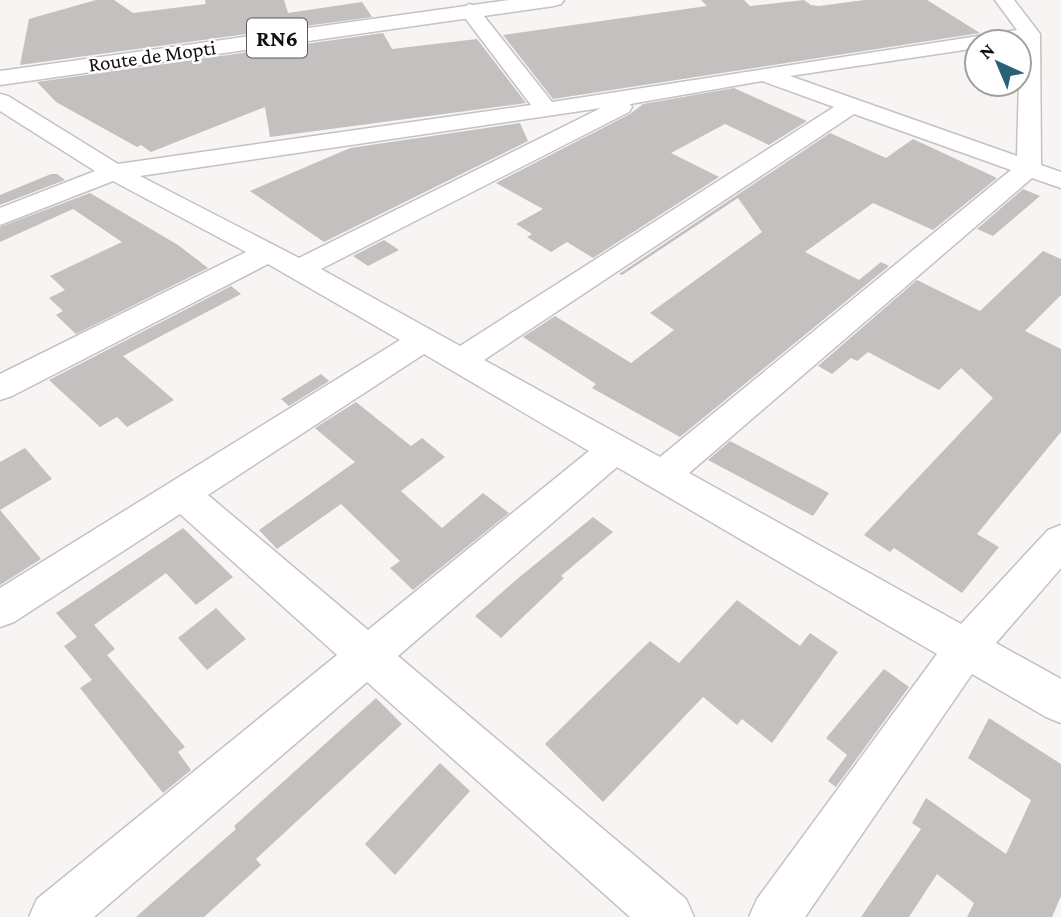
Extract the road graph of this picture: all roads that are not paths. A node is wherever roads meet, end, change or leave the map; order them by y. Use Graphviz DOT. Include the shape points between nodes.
graph roads {
  1 [pos="554,0"];
  2 [pos="1004,0"];
  3 [pos="511,2"];
  4 [pos="468,10"];
  5 [pos="1025,28"];
  6 [pos="963,44"];
  7 [pos="763,74"];
  8 [pos="0,78"];
  9 [pos="645,95"];
  10 [pos="1030,98"];
  11 [pos="0,101"];
  12 [pos="851,106"];
  13 [pos="546,108"];
  14 [pos="1029,168"];
  15 [pos="114,172"];
  16 [pos="1061,180"];
  17 [pos="0,217"];
  18 [pos="267,253"];
  19 [pos="299,270"];
  20 [pos="422,341"];
  21 [pos="460,361"];
  22 [pos="0,388"];
  23 [pos="615,449"];
  24 [pos="662,475"];
  25 [pos="182,494"];
  26 [pos="1061,541"];
  27 [pos="0,609"];
  28 [pos="967,648"];
  29 [pos="366,657"];
  30 [pos="1061,702"];
  31 [pos="55,917"];
  32 [pos="668,917"];
  33 [pos="775,917"];
  1 -- 3 [label="highway, Route de Mopti / RN6"];
  2 -- 5 [label="street"];
  3 -- 4 [label="highway, Route de Mopti / RN6"];
  4 -- 8 [label="highway, Route de Mopti / RN6"];
  4 -- 13 [label="street"];
  6 -- 7 [label="street"];
  7 -- 9 [label="street"];
  7 -- 12 [label="street"];
  9 -- 13 [label="street"];
  9 -- 19 [label="street"];
  10 -- 14 [label="street"];
  11 -- 15 [label="street"];
  12 -- 14 [label="street"];
  12 -- 21 [label="street"];
  13 -- 15 [label="street"];
  14 -- 16 [label="street"];
  14 -- 24 [label="street"];
  15 -- 17 [label="street"];
  15 -- 18 [label="street"];
  18 -- 19 [label="street"];
  18 -- 22 [label="street"];
  19 -- 20 [label="street"];
  20 -- 21 [label="street"];
  20 -- 25 [label="street"];
  21 -- 23 [label="street"];
  23 -- 24 [label="street"];
  23 -- 29 [label="street"];
  24 -- 28 [label="street"];
  25 -- 27 [label="street"];
  25 -- 29 [label="street"];
  26 -- 28 [label="street"];
  28 -- 30 [label="street"];
  28 -- 33 [label="street"];
  29 -- 31 [label="street"];
  29 -- 32 [label="street"];
}
